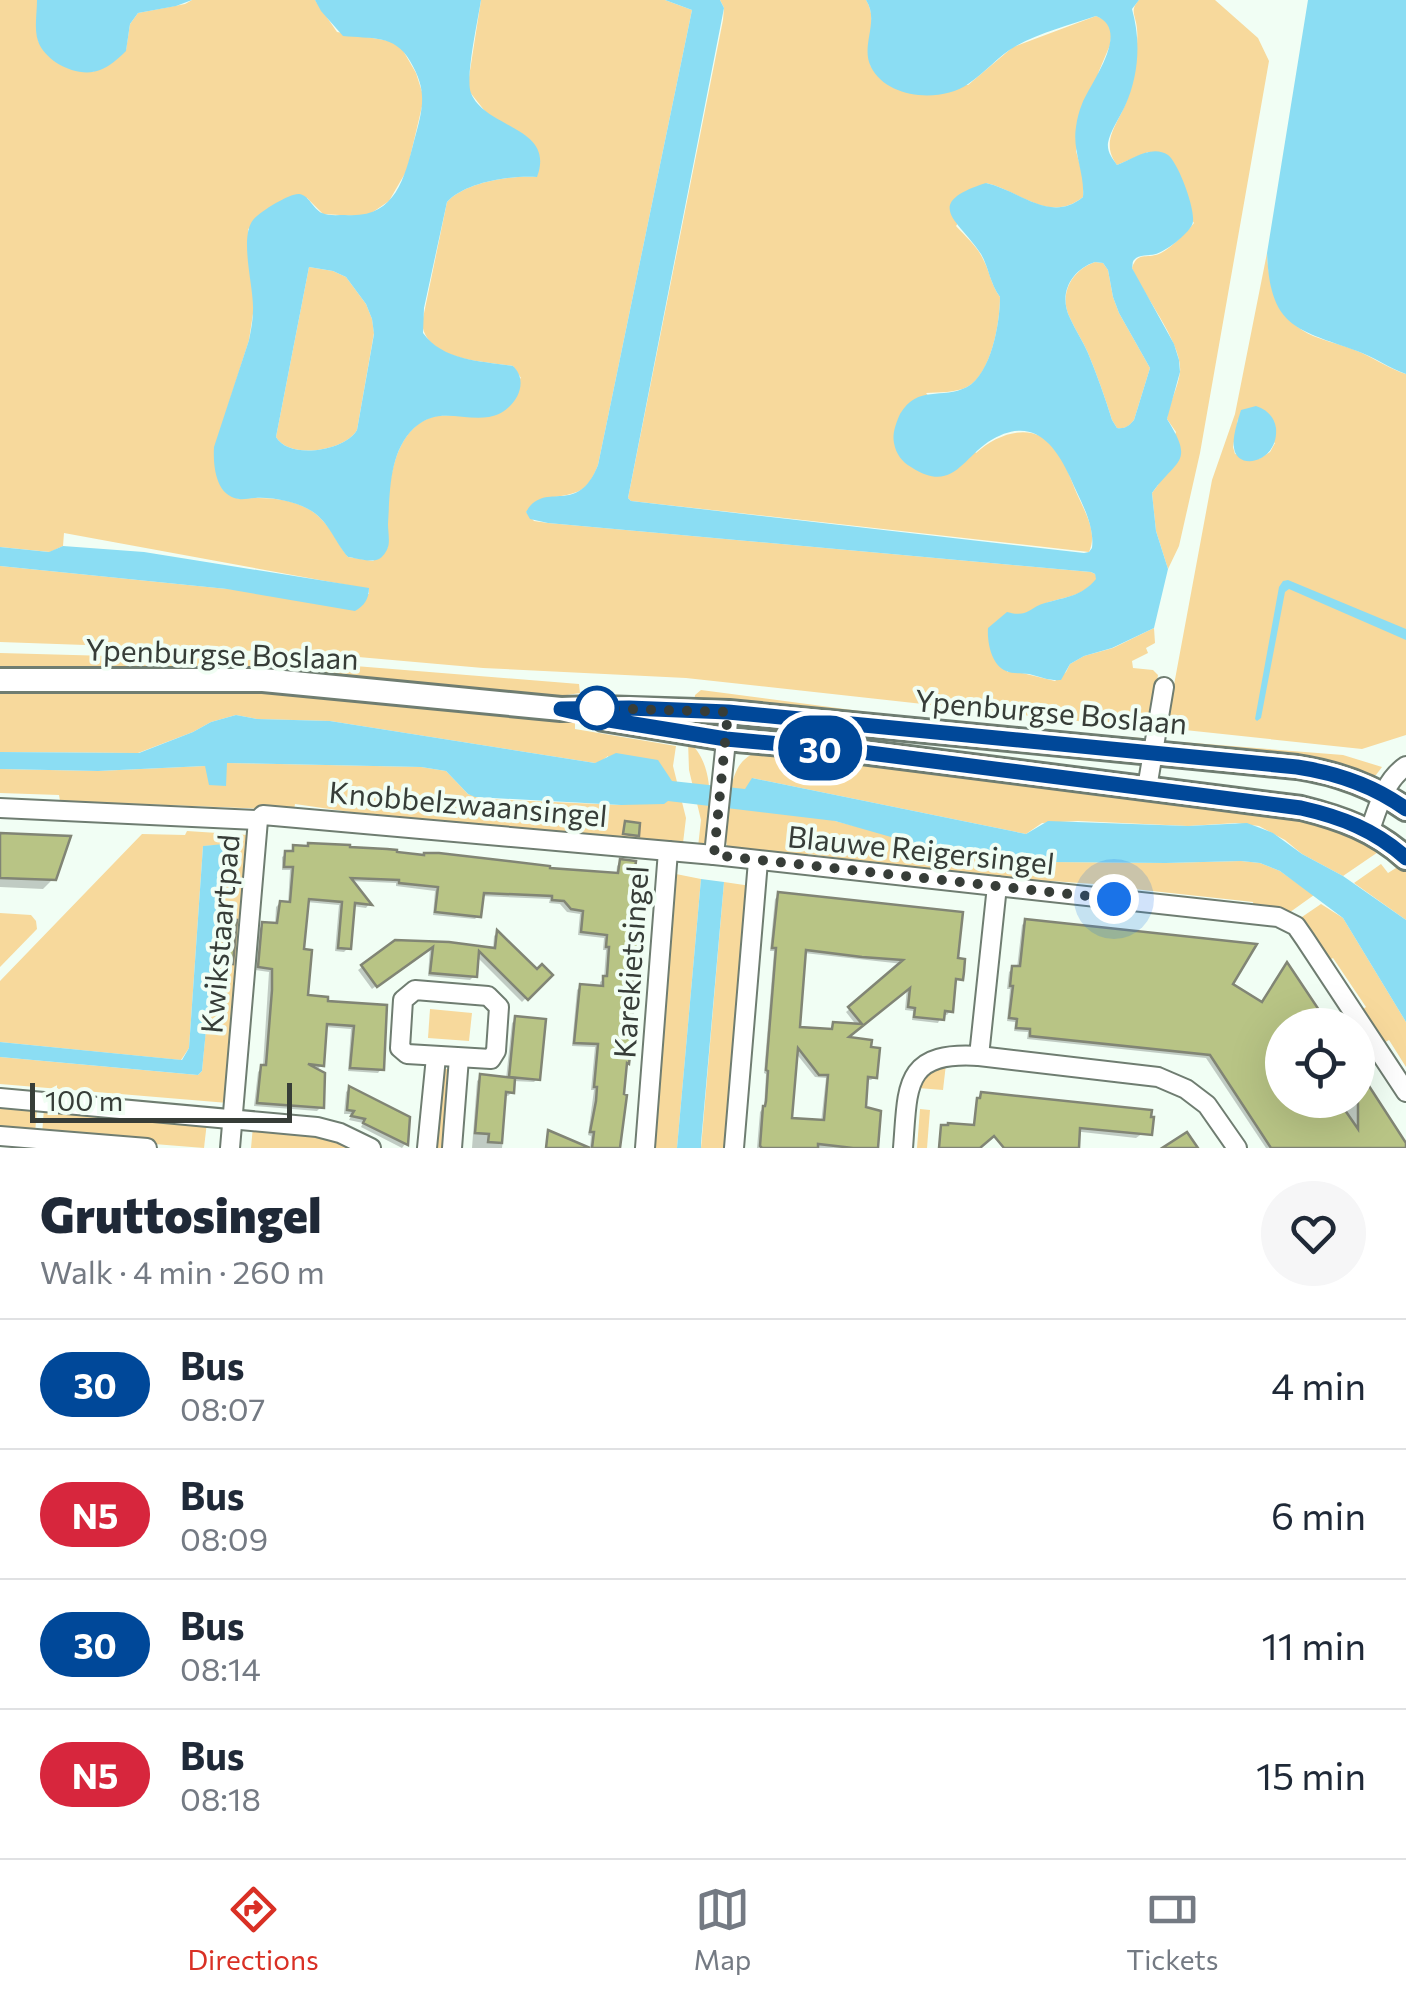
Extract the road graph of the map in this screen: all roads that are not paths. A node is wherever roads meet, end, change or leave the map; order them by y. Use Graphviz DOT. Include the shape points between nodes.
graph roads {
  1 [pos="0,680"];
  2 [pos="1164,687"];
  3 [pos="561,709"];
  4 [pos="728,712"];
  5 [pos="726,739"];
  6 [pos="1154,752"];
  7 [pos="1406,766"];
  8 [pos="1148,788"];
  9 [pos="1399,802"];
  10 [pos="0,808"];
  11 [pos="261,818"];
  12 [pos="1370,830"];
  13 [pos="668,850"];
  14 [pos="714,855"];
  15 [pos="1406,858"];
  16 [pos="758,860"];
  17 [pos="998,886"];
  18 [pos="979,1056"];
  19 [pos="436,1057"];
  20 [pos="459,1058"];
  21 [pos="1406,1092"];
  22 [pos="0,1098"];
  23 [pos="232,1120"];
  24 [pos="0,1136"];
  25 [pos="36,1144"];
  26 [pos="147,1148"];
  27 [pos="230,1148"];
  28 [pos="372,1148"];
  29 [pos="427,1148"];
  30 [pos="452,1148"];
  31 [pos="645,1148"];
  32 [pos="734,1148"];
  33 [pos="904,1148"];
  34 [pos="1237,1148"];
  1 -- 3 [label="main road, Ypenburgse Boslaan" via="264,680"];
  2 -- 6 [label="street"];
  3 -- 4 [label="main road, Ypenburgse Boslaan"];
  3 -- 5 [label="main road, Ypenburgse Boslaan"];
  4 -- 5 [label="street"];
  4 -- 6 [label="main road, Ypenburgse Boslaan"];
  5 -- 8 [label="main road, Ypenburgse Boslaan"];
  5 -- 14 [label="street"];
  6 -- 8 [label="street"];
  6 -- 9 [label="main road, Ypenburgse Boslaan" via="1317,770"];
  7 -- 9 [label="street" via="1400,770"];
  8 -- 12 [label="main road, Ypenburgse Boslaan" via="1301,808"];
  9 -- 12 [label="street"];
  10 -- 11 [label="street, Knobbelzwaansingel"];
  11 -- 13 [label="street, Knobbelzwaansingel"];
  11 -- 23 [label="street, Kwikstaartpad"];
  12 -- 15 [label="main road, Ypenburgse Boslaan"];
  13 -- 14 [label="street, Karekietsingel"];
  13 -- 31 [label="street, Karekietsingel"];
  14 -- 16 [label="street, Karekietsingel"];
  16 -- 17 [label="street, Blauwe Reigersingel"];
  16 -- 32 [label="street"];
  17 -- 18 [label="street"];
  17 -- 21 [label="street, Blauwe Reigersingel" via="1288,921"];
  18 -- 33 [label="street" via="951,1054 922,1066 907,1100"];
  18 -- 34 [label="street" via="1158,1077 1207,1104"];
  19 -- 20 [label="street"];
  19 -- 20 [label="street" via="400,1048 404,1000 414,990 488,996 499,1007 491,1058"];
  19 -- 29 [label="street"];
  20 -- 30 [label="street"];
  22 -- 23 [label="street"];
  23 -- 27 [label="street, Kwikstaartpad"];
  23 -- 28 [label="street" via="327,1128"];
  24 -- 25 [label="street"];
  25 -- 26 [label="street"];
}
